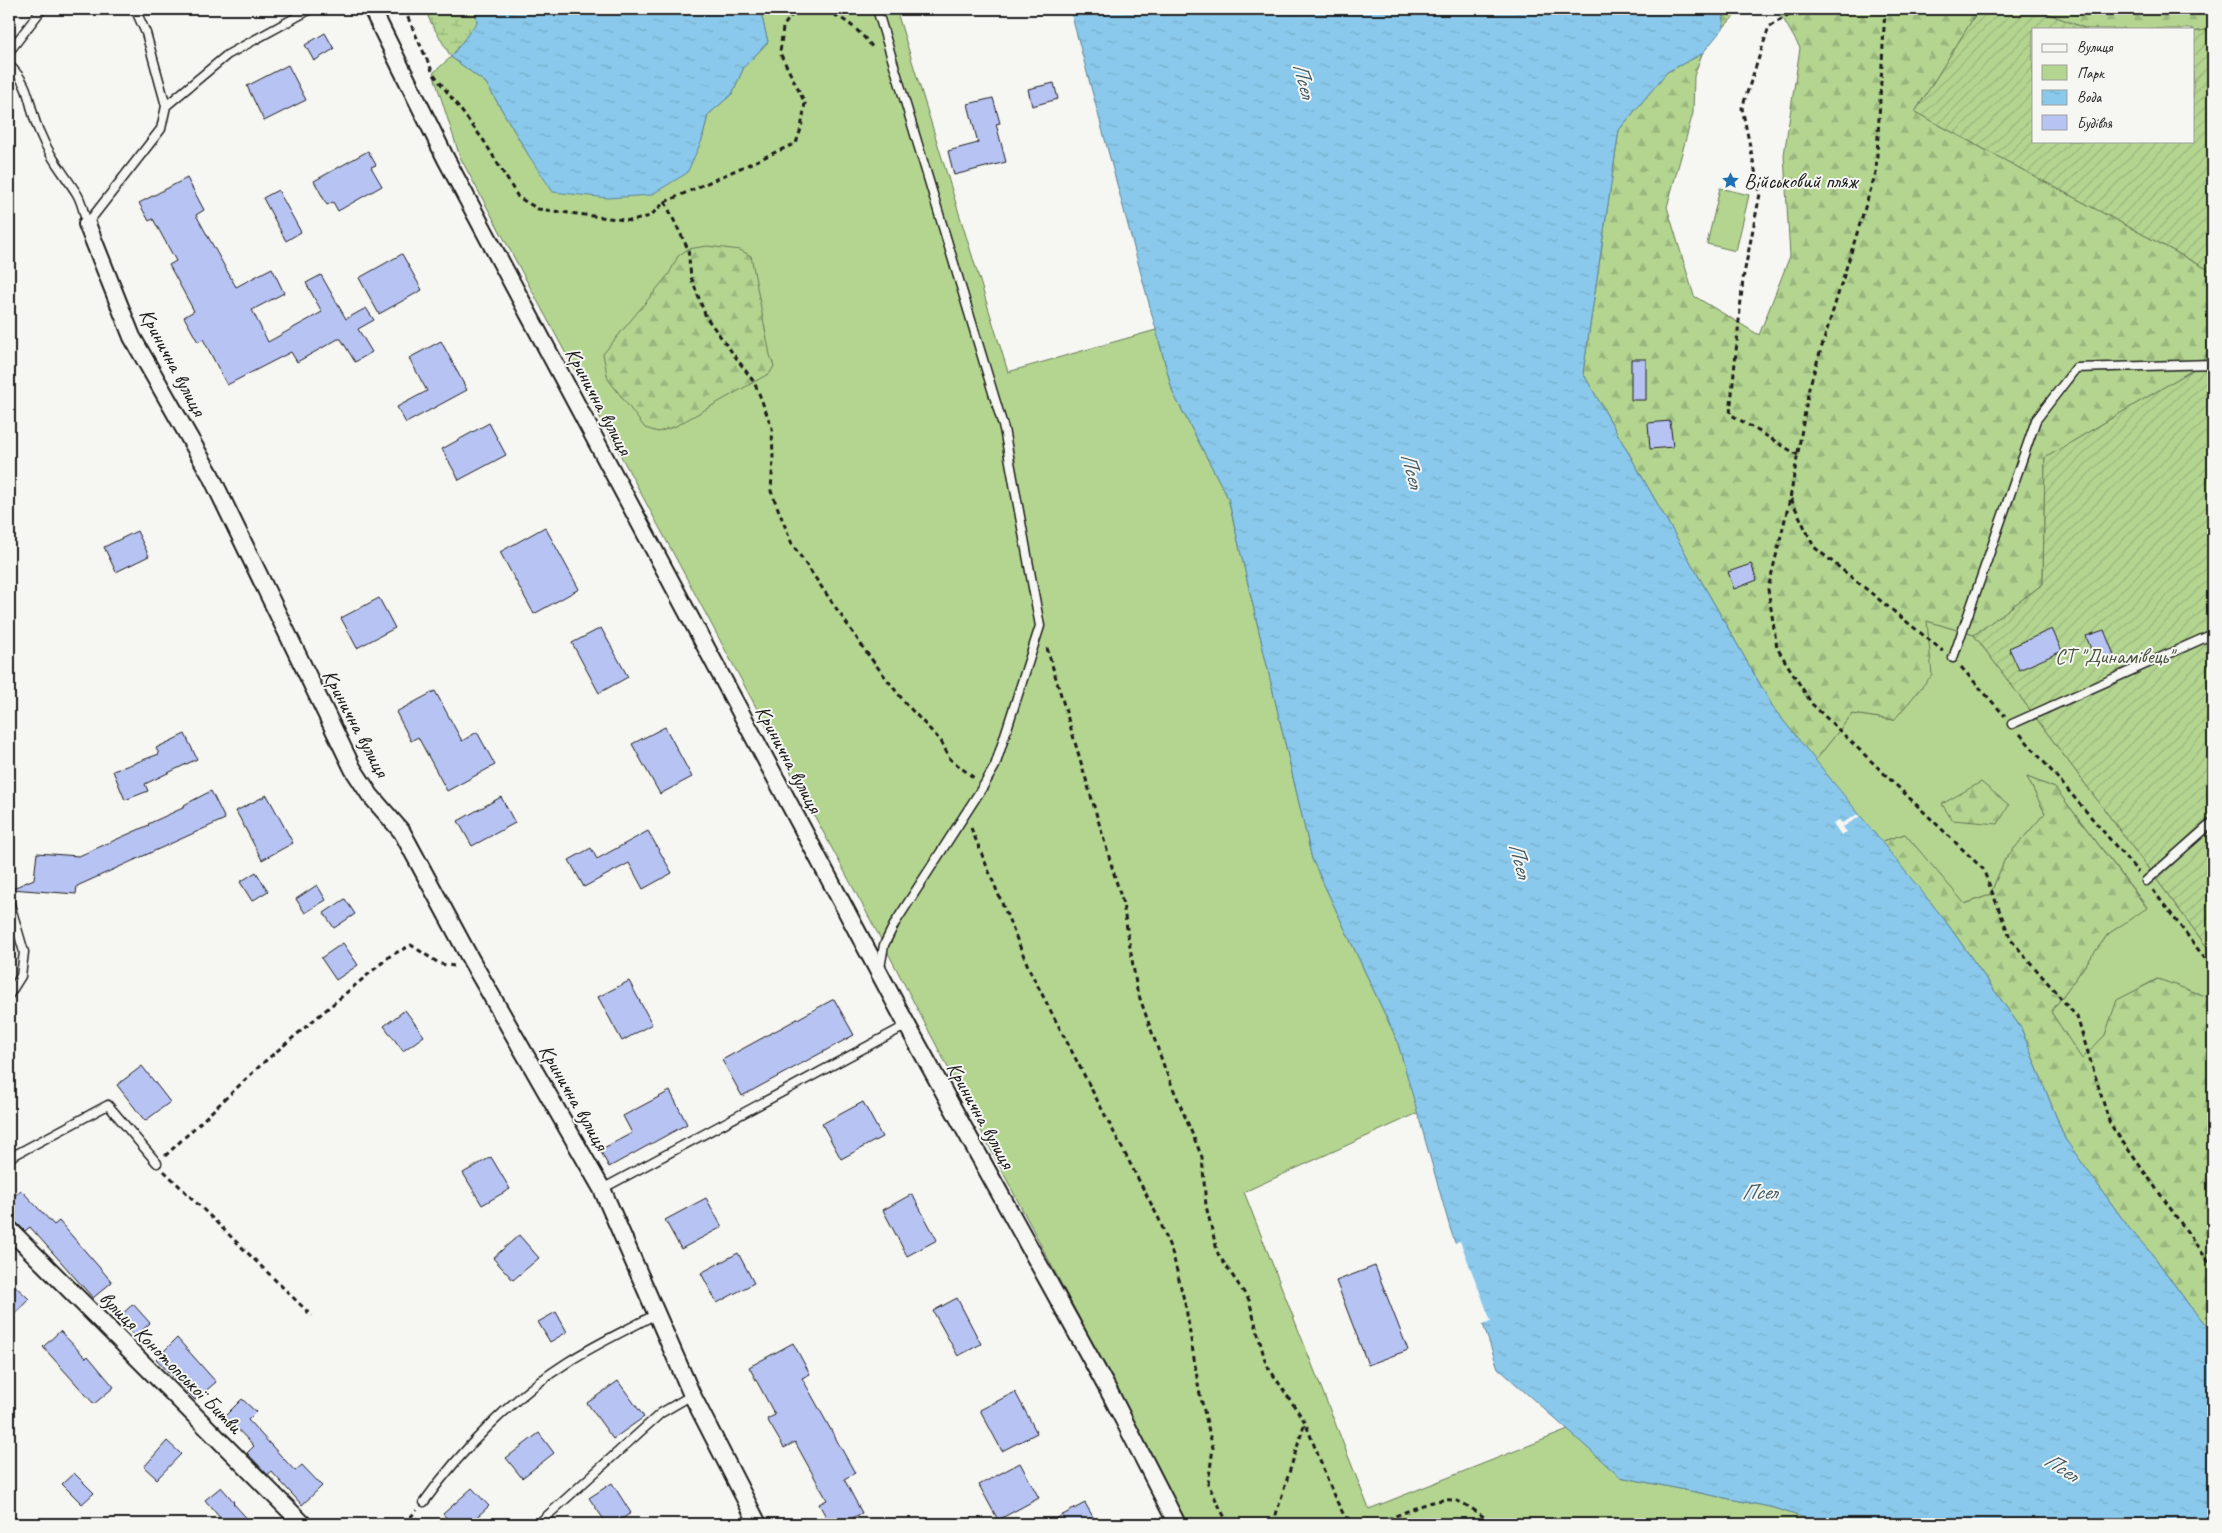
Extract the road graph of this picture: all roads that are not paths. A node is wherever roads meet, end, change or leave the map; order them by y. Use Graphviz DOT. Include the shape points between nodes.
graph roads {
  1 [pos="42,9"];
  2 [pos="135,9"];
  3 [pos="311,9"];
  4 [pos="372,9"];
  5 [pos="877,9"];
  6 [pos="9,52"];
  7 [pos="9,65"];
  8 [pos="166,106"];
  9 [pos="87,224"];
  10 [pos="2213,364"];
  11 [pos="2213,634"];
  12 [pos="1953,658"];
  13 [pos="2012,724"];
  14 [pos="2213,822"];
  15 [pos="2146,881"];
  16 [pos="9,901"];
  17 [pos="879,972"];
  18 [pos="9,995"];
  19 [pos="907,1025"];
  20 [pos="9,1158"];
  21 [pos="157,1163"];
  22 [pos="602,1189"];
  23 [pos="9,1229"];
  24 [pos="656,1314"];
  25 [pos="692,1395"];
  26 [pos="424,1502"];
  27 [pos="303,1524"];
  28 [pos="538,1524"];
  29 [pos="758,1524"];
  30 [pos="1177,1524"];
  1 -- 6 [label="lane"];
  2 -- 8 [label="lane" via="146,33"];
  3 -- 8 [label="lane" via="227,55"];
  4 -- 17 [label="street, Кринична вулиця" via="446,159"];
  5 -- 17 [label="lane" via="1004,429 1040,626 995,766 895,923 884,945"];
  7 -- 9 [label="lane" via="19,75 31,98 38,130 56,166 78,196"];
  8 -- 9 [label="lane" via="161,129"];
  9 -- 22 [label="street, Кринична вулиця" via="132,337 210,474 353,769 370,795 402,832"];
  10 -- 12 [label="lane" via="2076,368 2036,420"];
  11 -- 13 [label="lane"];
  14 -- 15 [label="lane"];
  16 -- 18 [label="lane" via="24,952 21,976"];
  17 -- 19 [label="street, Кринична вулиця"];
  19 -- 22 [label="lane"];
  19 -- 30 [label="street, Кринична вулиця" via="1112,1397"];
  20 -- 21 [label="lane" via="108,1105"];
  22 -- 24 [label="street, Кринична вулиця"];
  23 -- 27 [label="street, вулиця Конотопської Битви"];
  24 -- 25 [label="street, Кринична вулиця"];
  24 -- 26 [label="lane" via="568,1362 506,1409 440,1479"];
  25 -- 28 [label="lane" via="661,1413"];
  25 -- 29 [label="street, Кринична вулиця"];
}
